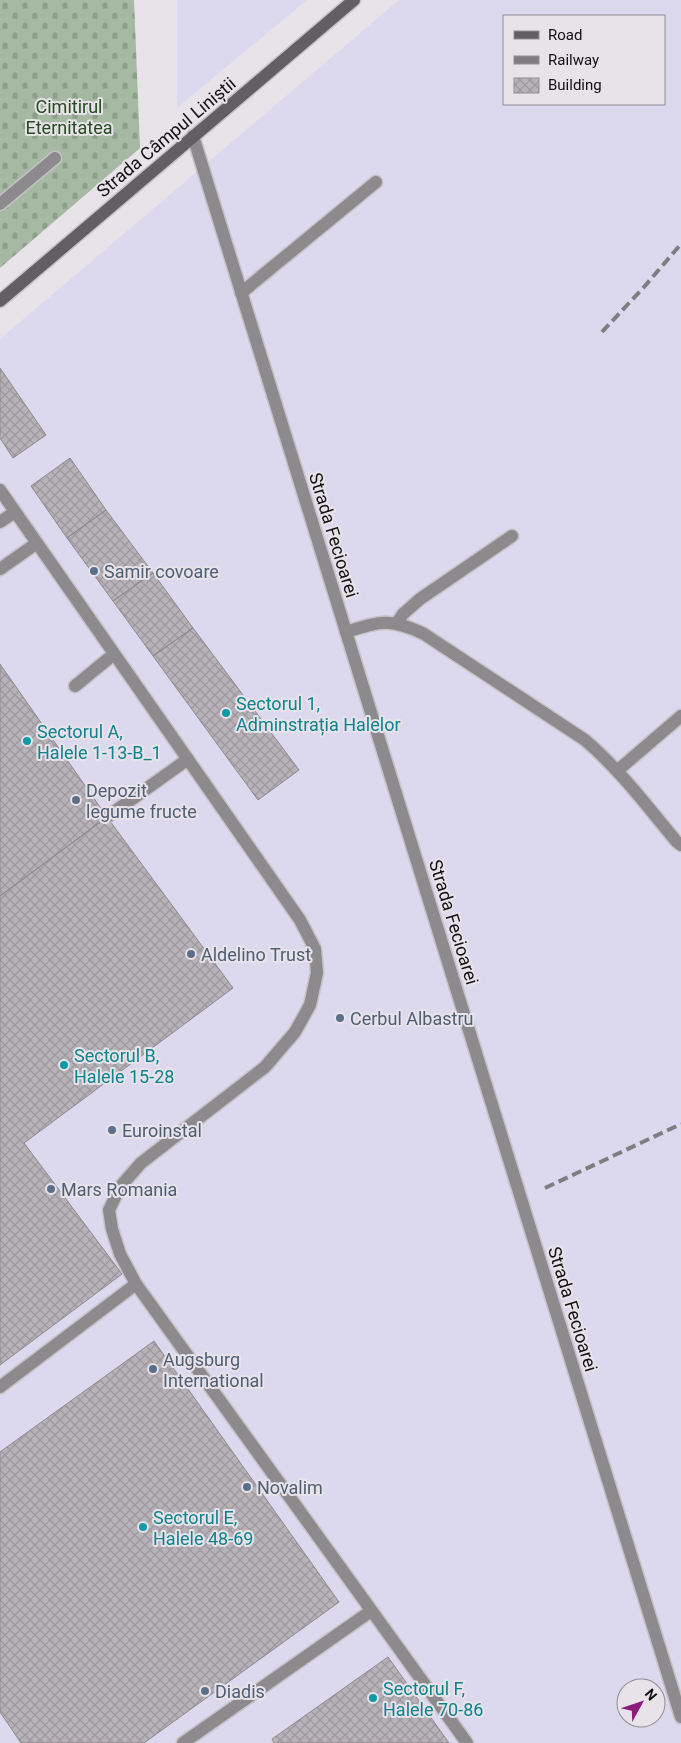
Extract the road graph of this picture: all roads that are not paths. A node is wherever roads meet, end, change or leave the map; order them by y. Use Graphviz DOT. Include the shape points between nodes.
graph roads {
  1 [pos="354,0"];
  2 [pos="192,136"];
  3 [pos="55,158"];
  4 [pos="376,182"];
  5 [pos="0,204"];
  6 [pos="241,293"];
  7 [pos="0,301"];
  8 [pos="0,490"];
  9 [pos="15,512"];
  10 [pos="0,522"];
  11 [pos="512,536"];
  12 [pos="37,543"];
  13 [pos="0,570"];
  14 [pos="397,623"];
  15 [pos="346,632"];
  16 [pos="114,654"];
  17 [pos="75,686"];
  18 [pos="681,716"];
  19 [pos="188,759"];
  20 [pos="617,771"];
  21 [pos="107,817"];
  22 [pos="681,845"];
  23 [pos="136,1284"];
  24 [pos="0,1387"];
  25 [pos="371,1611"];
  26 [pos="681,1717"];
  27 [pos="183,1743"];
  28 [pos="467,1743"];
  1 -- 2 [label="street, Strada Câmpul Liniștii"];
  2 -- 6 [label="street, Strada Fecioarei"];
  2 -- 7 [label="street, Strada Câmpul Liniștii"];
  3 -- 5 [label="street"];
  4 -- 6 [label="street"];
  6 -- 15 [label="street, Strada Fecioarei"];
  8 -- 9 [label="street"];
  9 -- 10 [label="street"];
  9 -- 12 [label="street"];
  11 -- 14 [label="street" via="420,599"];
  12 -- 13 [label="street"];
  12 -- 16 [label="street"];
  14 -- 15 [label="street" via="376,623"];
  14 -- 20 [label="street" via="424,634 556,721 605,757"];
  15 -- 26 [label="street, Strada Fecioarei"];
  16 -- 17 [label="street"];
  16 -- 19 [label="street"];
  18 -- 20 [label="street"];
  19 -- 21 [label="street"];
  19 -- 23 [label="street" via="300,920 315,948 317,973 310,1005 295,1032 265,1067 141,1163 120,1187 109,1210 112,1229 120,1254"];
  20 -- 22 [label="street"];
  23 -- 24 [label="street"];
  23 -- 25 [label="street"];
  25 -- 27 [label="street"];
  25 -- 28 [label="street"];
}
